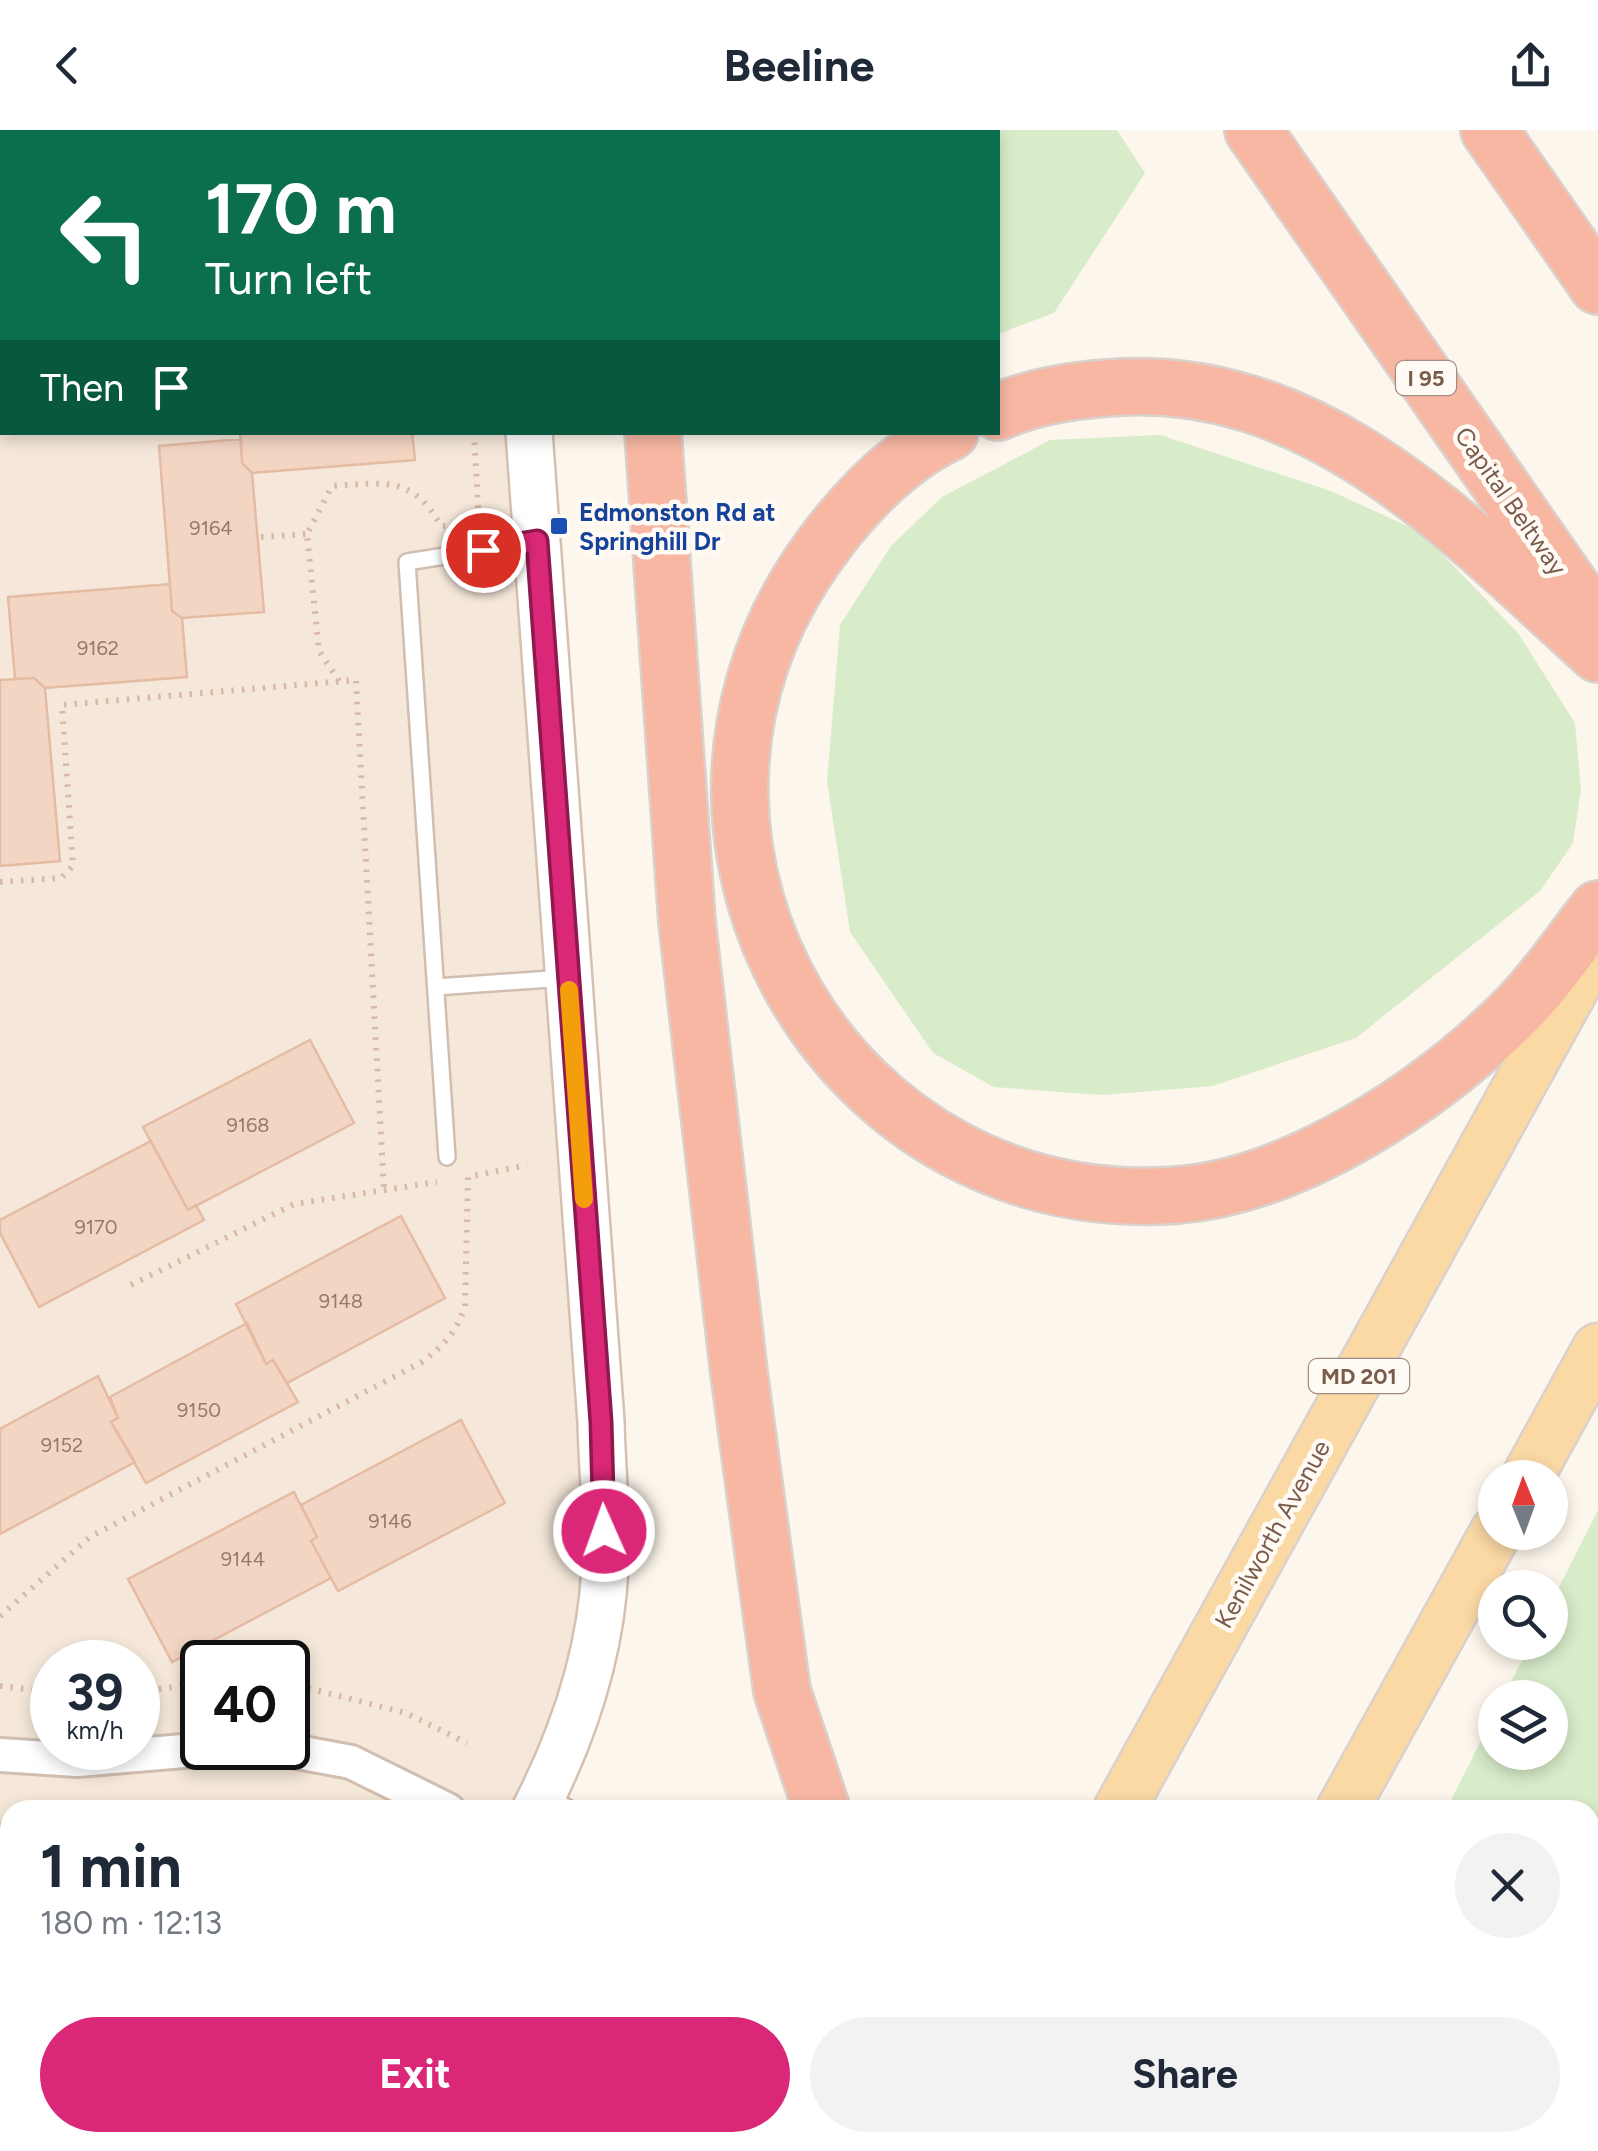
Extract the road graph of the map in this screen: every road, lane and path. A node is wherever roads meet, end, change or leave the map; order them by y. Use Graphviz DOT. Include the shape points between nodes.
graph roads {
  1 [pos="1253,130"];
  2 [pos="1488,130"];
  3 [pos="1598,286"];
  4 [pos="1000,411"];
  5 [pos="474,435"];
  6 [pos="529,435"];
  7 [pos="653,435"];
  8 [pos="946,435"];
  9 [pos="468,524"];
  10 [pos="454,526"];
  11 [pos="307,534"];
  12 [pos="261,537"];
  13 [pos="537,541"];
  14 [pos="1598,626"];
  15 [pos="1598,654"];
  16 [pos="340,681"];
  17 [pos="0,882"];
  18 [pos="1598,910"];
  19 [pos="1598,943"];
  20 [pos="568,978"];
  21 [pos="436,987"];
  22 [pos="448,1157"];
  23 [pos="527,1165"];
  24 [pos="468,1177"];
  25 [pos="384,1190"];
  26 [pos="131,1285"];
  27 [pos="1598,1348"];
  28 [pos="1536,1460"];
  29 [pos="1486,1550"];
  30 [pos="0,1616"];
  31 [pos="0,1686"];
  32 [pos="30,1689"];
  33 [pos="310,1689"];
  34 [pos="467,1743"];
  35 [pos="180,1752"];
  36 [pos="310,1754"];
  37 [pos="0,1755"];
  38 [pos="428,1800"];
  39 [pos="551,1800"];
  40 [pos="818,1800"];
  41 [pos="1126,1800"];
  42 [pos="1348,1800"];
  1 -- 14 [label="highway, Capital Beltway / I 95"];
  2 -- 3 [label="highway"];
  4 -- 15 [label="highway" via="1089,388 1161,385 1240,399 1336,438 1434,506"];
  5 -- 9 [label="path" via="481,524"];
  6 -- 13 [label="street"];
  7 -- 40 [label="highway" via="686,922 743,1412 782,1692"];
  8 -- 18 [label="highway" via="876,484 821,547 778,614 753,683 740,755 740,830 783,978 826,1042 882,1101 946,1145 1022,1175 1094,1192 1178,1196 1256,1178 1344,1139 1434,1084 1518,1009"];
  10 -- 11 [label="path" via="440,526 427,502 394,482 332,486"];
  11 -- 12 [label="path"];
  11 -- 16 [label="path" via="319,651"];
  13 -- 20 [label="street"];
  13 -- 21 [label="lane" via="407,562"];
  16 -- 17 [label="path" via="62,705 73,866 62,878"];
  16 -- 25 [label="path" via="356,680"];
  19 -- 41 [label="main road, Kenilworth Avenue / MD 201"];
  20 -- 21 [label="lane"];
  20 -- 39 [label="street" via="606,1567 586,1686"];
  21 -- 22 [label="lane"];
  23 -- 24 [label="path"];
  24 -- 25 [label="path"];
  24 -- 30 [label="path" via="466,1306 445,1344 90,1536"];
  25 -- 26 [label="path" via="270,1212"];
  27 -- 28 [label="main road"];
  29 -- 42 [label="main road"];
  31 -- 32 [label="path"];
  33 -- 34 [label="path" via="406,1713"];
  35 -- 37 [label="street" via="94,1760"];
  36 -- 38 [label="street" via="351,1762"];
}
